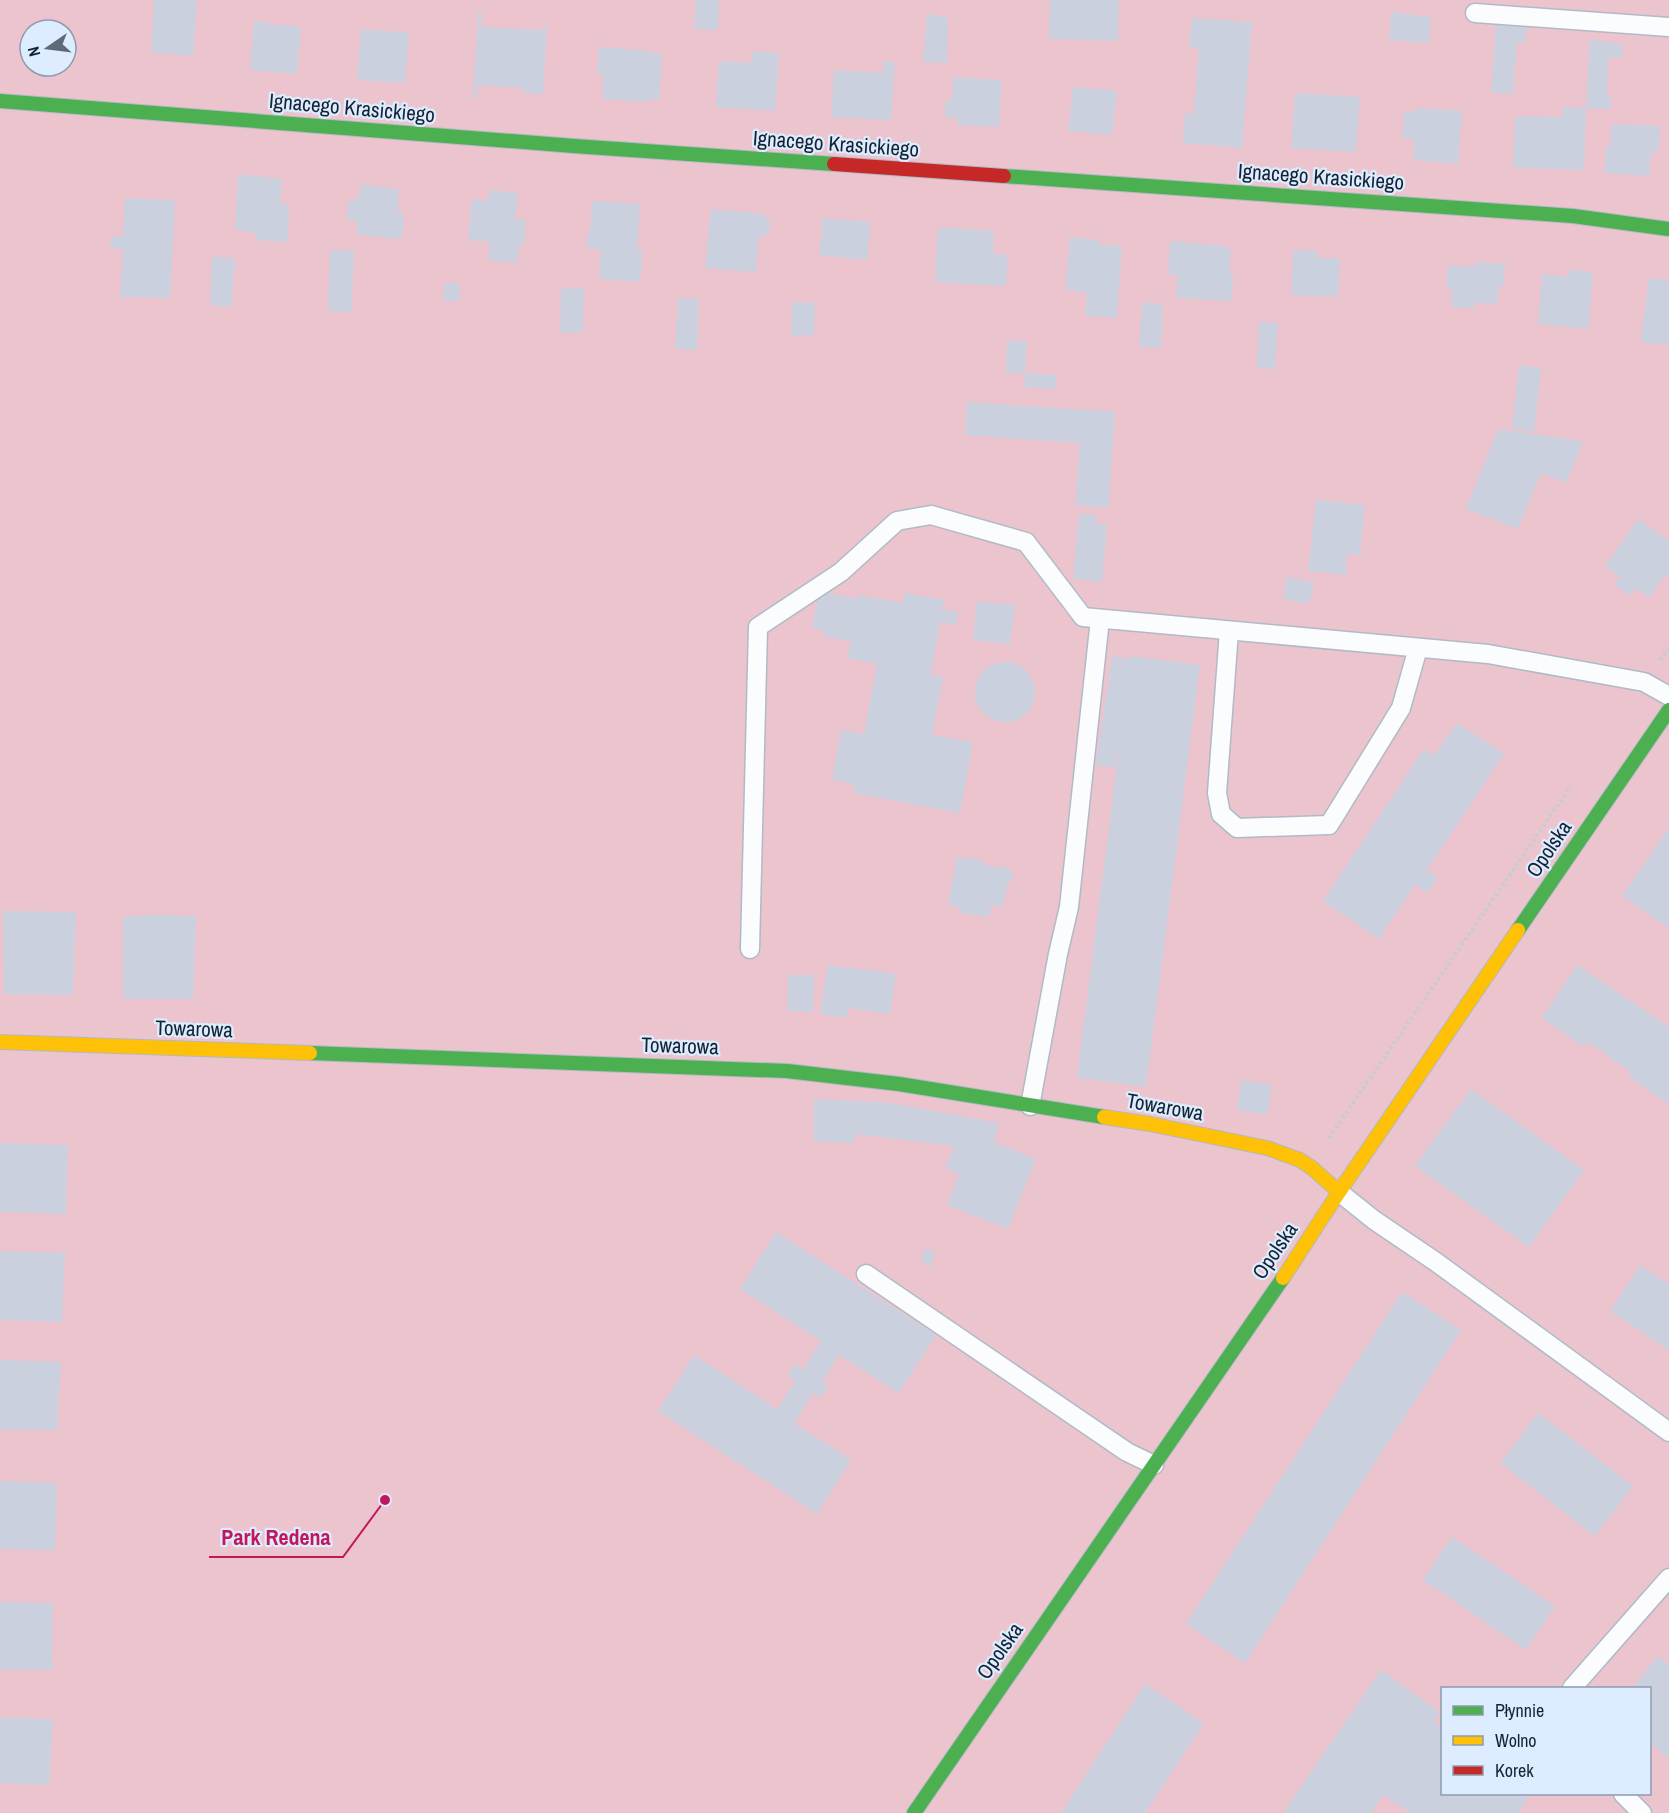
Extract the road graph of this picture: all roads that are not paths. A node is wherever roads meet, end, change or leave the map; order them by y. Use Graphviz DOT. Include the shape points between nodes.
graph roads {
  1 [pos="1475,13"];
  2 [pos="1669,27"];
  3 [pos="0,101"];
  4 [pos="1669,229"];
  5 [pos="1100,619"];
  6 [pos="1229,631"];
  7 [pos="1418,648"];
  8 [pos="1669,696"];
  9 [pos="1669,710"];
  10 [pos="750,949"];
  11 [pos="0,1042"];
  12 [pos="1030,1106"];
  13 [pos="1339,1192"];
  14 [pos="867,1274"];
  15 [pos="1669,1432"];
  16 [pos="1154,1465"];
  17 [pos="1669,1578"];
  18 [pos="1574,1687"];
  19 [pos="1624,1795"];
  20 [pos="914,1813"];
  21 [pos="1642,1813"];
  1 -- 2 [label="lane"];
  3 -- 4 [label="street, Ignacego Krasickiego" via="585,147 1573,216"];
  5 -- 6 [label="lane"];
  5 -- 10 [label="lane" via="1083,617 1026,542 931,515 897,521 841,572 758,627"];
  5 -- 12 [label="lane" via="1069,907"];
  6 -- 7 [label="lane"];
  6 -- 7 [label="lane" via="1217,793 1221,814 1237,828 1329,825 1401,708"];
  7 -- 8 [label="lane" via="1488,654 1644,682"];
  9 -- 13 [label="street, Opolska"];
  11 -- 12 [label="street, Towarowa" via="786,1071 899,1084"];
  12 -- 13 [label="street, Towarowa" via="1150,1124 1267,1148 1300,1160"];
  13 -- 15 [label="lane"];
  13 -- 16 [label="street, Opolska"];
  14 -- 16 [label="lane" via="1127,1452"];
  16 -- 20 [label="street, Opolska"];
  17 -- 18 [label="lane"];
  19 -- 21 [label="lane"];
}
